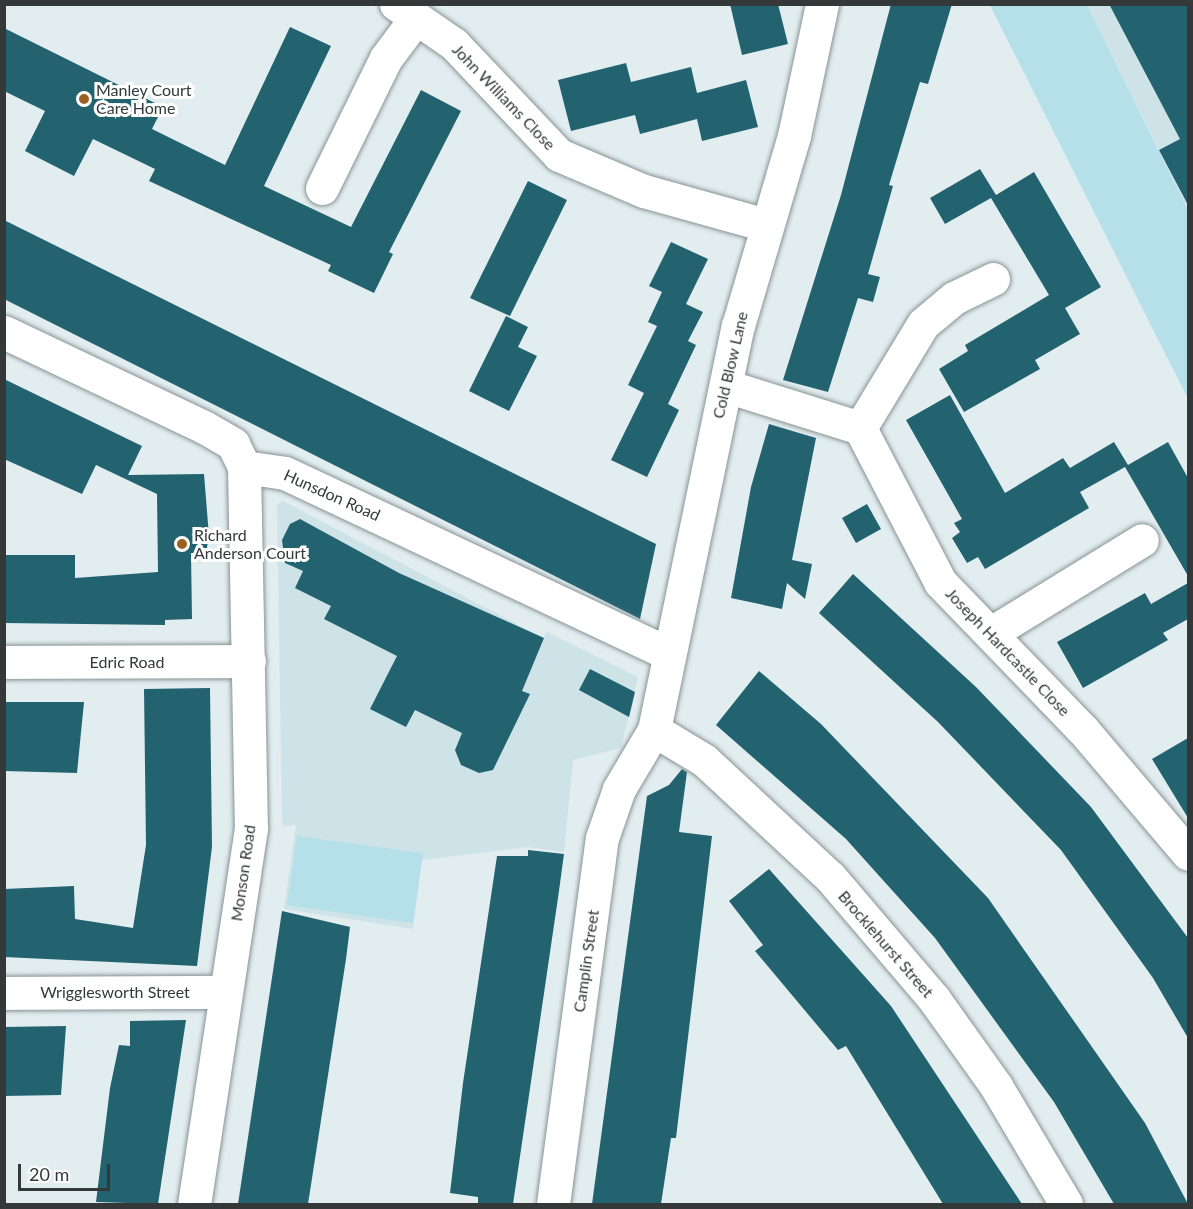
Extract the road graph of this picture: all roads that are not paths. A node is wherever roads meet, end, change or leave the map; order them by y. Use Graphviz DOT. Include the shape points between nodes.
graph roads {
  1 [pos="822,4"];
  2 [pos="406,11"];
  3 [pos="322,188"];
  4 [pos="766,225"];
  5 [pos="993,279"];
  6 [pos="4,332"];
  7 [pos="726,386"];
  8 [pos="860,428"];
  9 [pos="244,467"];
  10 [pos="1142,540"];
  11 [pos="991,633"];
  12 [pos="669,654"];
  13 [pos="249,661"];
  14 [pos="4,662"];
  15 [pos="654,730"];
  16 [pos="1188,854"];
  17 [pos="225,992"];
  18 [pos="4,993"];
  19 [pos="194,1204"];
  20 [pos="553,1204"];
  21 [pos="1066,1204"];
  1 -- 4 [label="street, Cold Blow Lane" via="794,136"];
  2 -- 3 [label="street, John Williams Close"];
  2 -- 4 [label="street, John Williams Close" via="484,73 559,155 644,191"];
  4 -- 7 [label="street, Cold Blow Lane"];
  5 -- 8 [label="street" via="954,298 923,324"];
  6 -- 9 [label="street" via="204,427 233,444"];
  7 -- 8 [label="street"];
  7 -- 12 [label="street, Cold Blow Lane"];
  8 -- 11 [label="street, Joseph Hardcastle Close" via="940,582"];
  9 -- 12 [label="street, Hunsdon Road" via="285,473"];
  9 -- 13 [label="street, Monson Road"];
  10 -- 11 [label="street"];
  11 -- 16 [label="street, Joseph Hardcastle Close" via="1083,730"];
  12 -- 15 [label="street, Cold Blow Lane"];
  13 -- 14 [label="street, Edric Road"];
  13 -- 17 [label="street, Monson Road" via="251,828"];
  15 -- 20 [label="street, Camplin Street" via="619,789 602,838"];
  15 -- 21 [label="street, Brocklehurst Street" via="704,760 831,878 934,999 996,1086"];
  17 -- 18 [label="street, Wrigglesworth Street"];
  17 -- 19 [label="street, Monson Road"];
}
